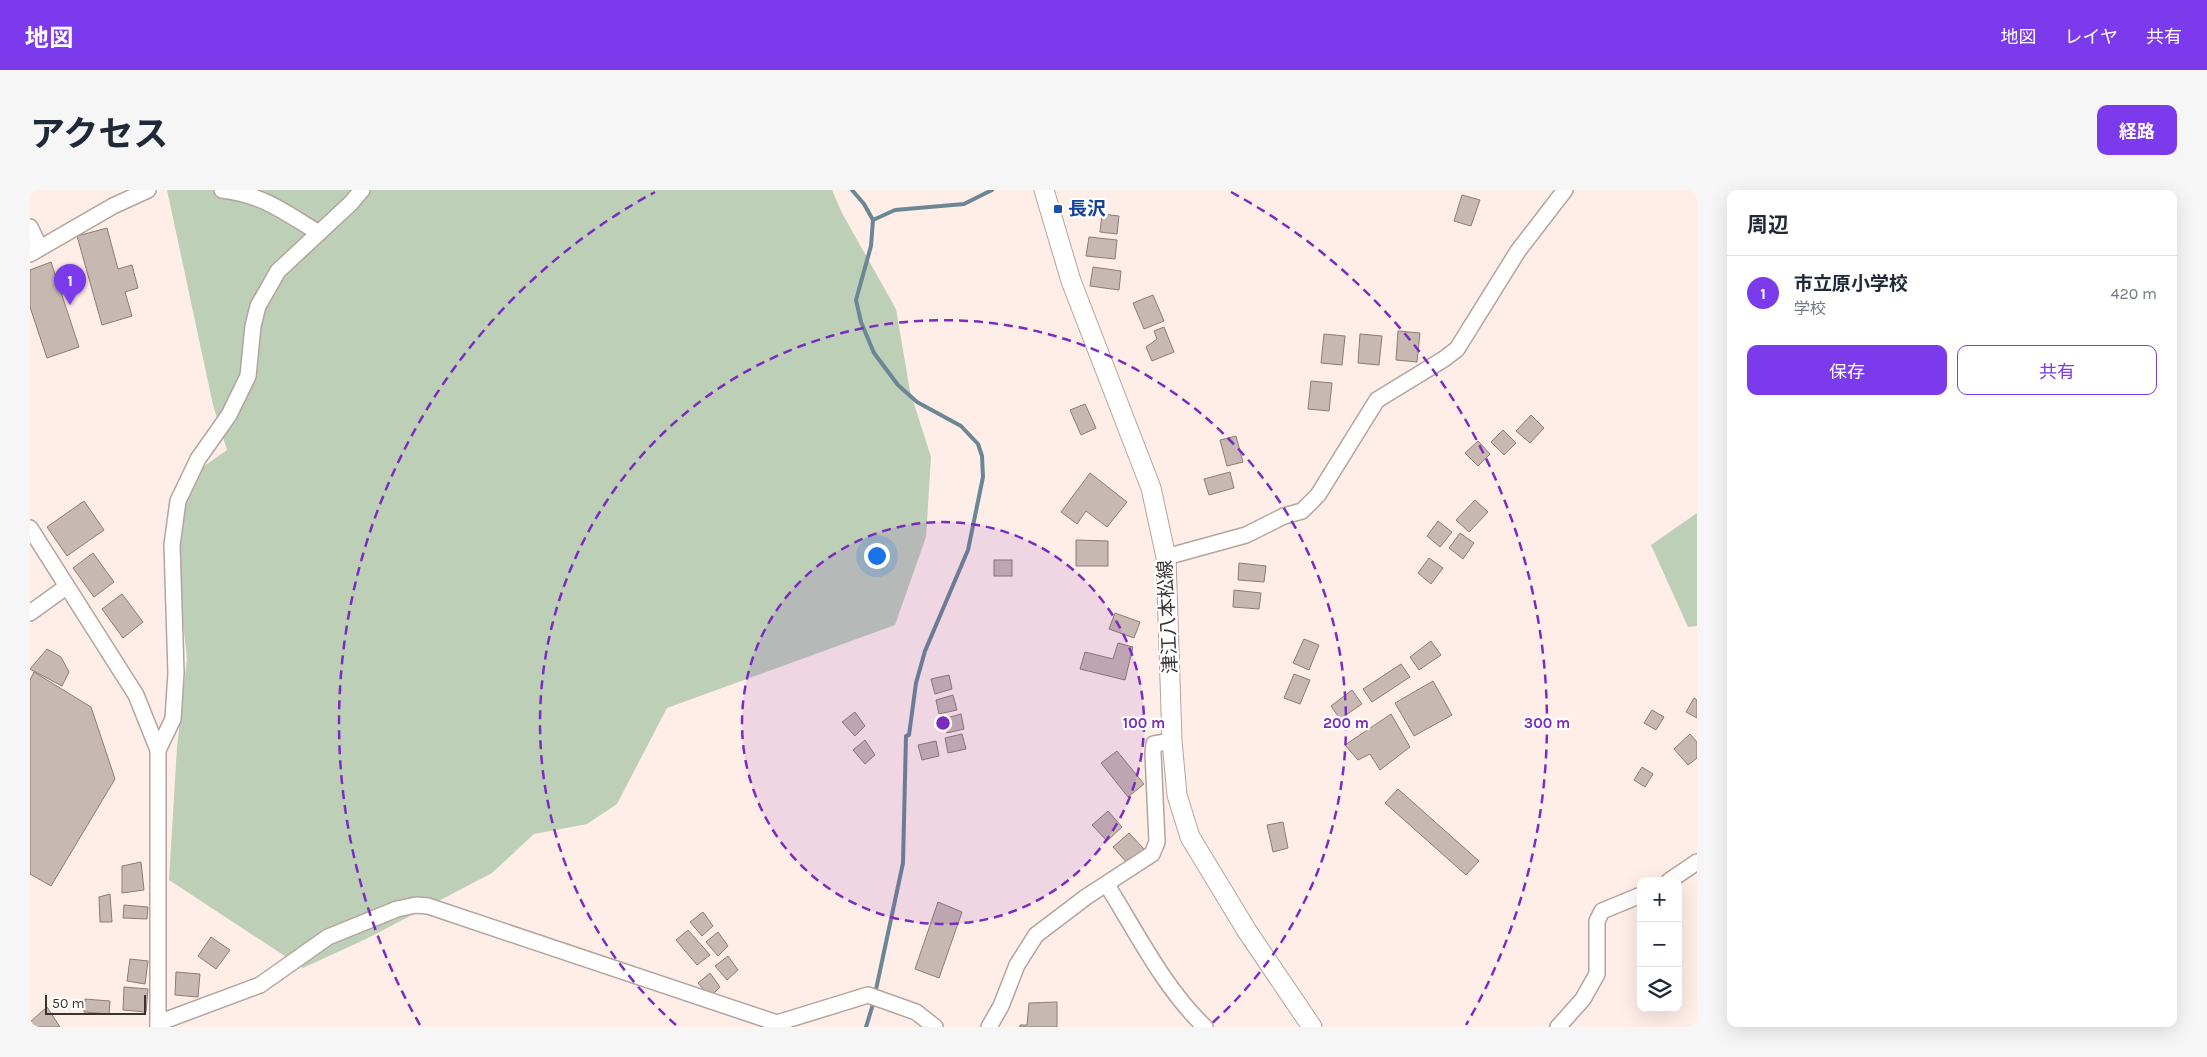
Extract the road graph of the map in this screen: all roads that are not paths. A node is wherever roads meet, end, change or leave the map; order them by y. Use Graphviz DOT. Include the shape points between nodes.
graph roads {
  1 [pos="148,190"];
  2 [pos="222,190"];
  3 [pos="362,190"];
  4 [pos="1044,190"];
  5 [pos="1565,190"];
  6 [pos="30,226"];
  7 [pos="319,233"];
  8 [pos="35,252"];
  9 [pos="30,528"];
  10 [pos="1166,557"];
  11 [pos="66,587"];
  12 [pos="30,613"];
  13 [pos="1172,741"];
  14 [pos="158,750"];
  15 [pos="1697,862"];
  16 [pos="1675,877"];
  17 [pos="1107,885"];
  18 [pos="1637,897"];
  19 [pos="796,1022"];
  20 [pos="158,1025"];
  21 [pos="934,1027"];
  22 [pos="989,1027"];
  23 [pos="1205,1027"];
  24 [pos="1312,1027"];
  25 [pos="1558,1027"];
  1 -- 8 [label="street" via="113,206"];
  2 -- 7 [label="street" via="246,193 267,201"];
  3 -- 7 [label="street" via="352,204"];
  4 -- 10 [label="main road, 津江八本松線" via="1071,281 1151,488"];
  5 -- 10 [label="street" via="1518,251 1457,349 1377,400 1318,495 1302,511 1246,535"];
  6 -- 8 [label="street"];
  7 -- 14 [label="street" via="278,271 258,306 248,376 229,415 198,460 178,501 172,545 174,710"];
  9 -- 11 [label="street"];
  10 -- 13 [label="main road, 津江八本松線"];
  11 -- 12 [label="street"];
  11 -- 14 [label="street" via="136,695"];
  13 -- 17 [label="street" via="1154,744 1157,842 1152,854"];
  13 -- 24 [label="main road, 津江八本松線" via="1177,796 1190,837 1247,931"];
  14 -- 20 [label="street"];
  15 -- 16 [label="street"];
  17 -- 22 [label="street" via="1036,935 1017,965"];
  17 -- 23 [label="street" via="1169,984 1190,1013"];
  18 -- 25 [label="street" via="1602,911 1597,921 1597,974 1583,999"];
  19 -- 20 [label="street" via="777,1023 428,906 416,905 397,909 328,937 260,985"];
  19 -- 21 [label="street" via="868,995 916,1012"];
}
